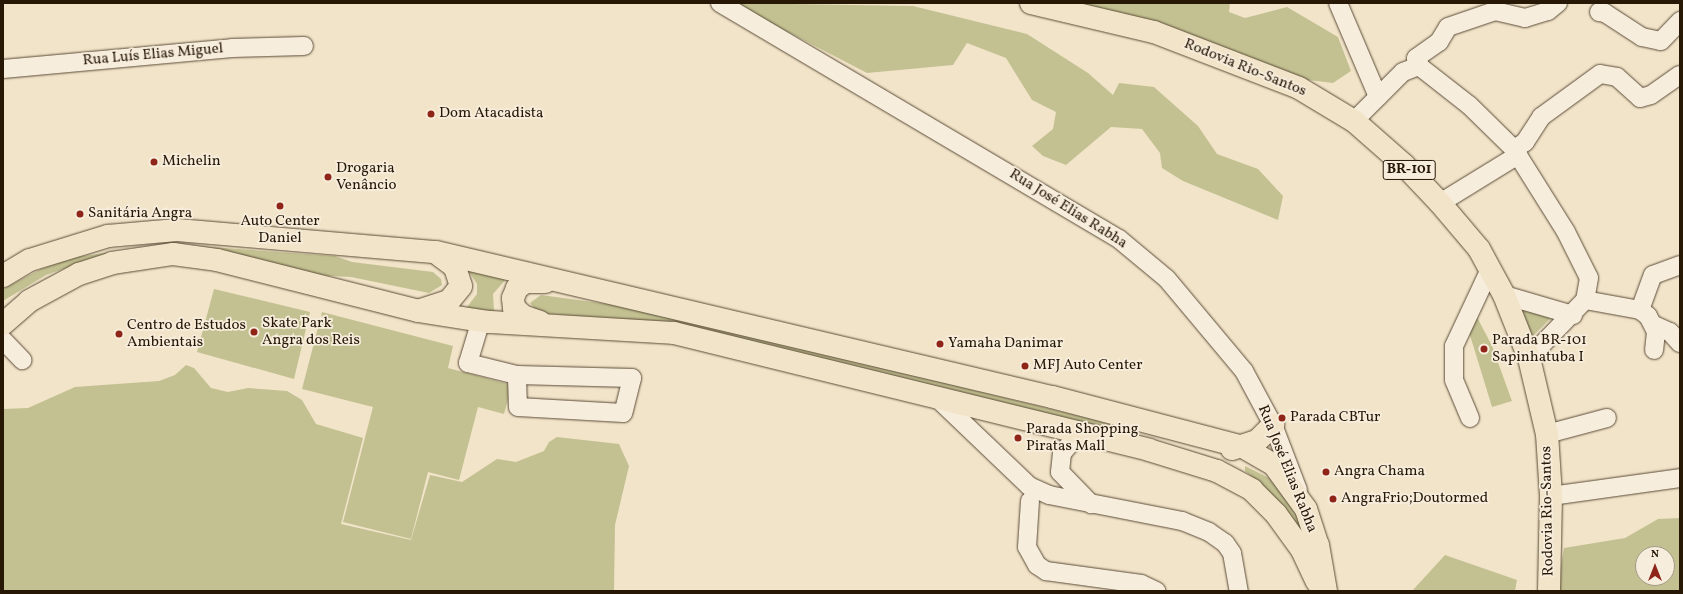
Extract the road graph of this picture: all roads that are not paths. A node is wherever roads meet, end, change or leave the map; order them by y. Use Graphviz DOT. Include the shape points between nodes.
graph roads {
  1 [pos="720,3"];
  2 [pos="1031,3"];
  3 [pos="1338,3"];
  4 [pos="1558,3"];
  5 [pos="1599,12"];
  6 [pos="1680,21"];
  7 [pos="304,46"];
  8 [pos="1421,68"];
  9 [pos="3,69"];
  10 [pos="1680,75"];
  11 [pos="1378,97"];
  12 [pos="1354,122"];
  13 [pos="1516,152"];
  14 [pos="1440,203"];
  15 [pos="436,252"];
  16 [pos="1680,265"];
  17 [pos="1490,269"];
  18 [pos="3,276"];
  19 [pos="565,283"];
  20 [pos="1504,295"];
  21 [pos="1585,300"];
  22 [pos="1640,310"];
  23 [pos="418,311"];
  24 [pos="1572,315"];
  25 [pos="481,320"];
  26 [pos="3,324"];
  27 [pos="1654,325"];
  28 [pos="555,327"];
  29 [pos="3,340"];
  30 [pos="1680,343"];
  31 [pos="1654,350"];
  32 [pos="1529,358"];
  33 [pos="22,360"];
  34 [pos="517,375"];
  35 [pos="936,397"];
  36 [pos="1470,418"];
  37 [pos="1607,418"];
  38 [pos="1273,425"];
  39 [pos="1079,433"];
  40 [pos="1547,434"];
  41 [pos="1243,447"];
  42 [pos="1149,450"];
  43 [pos="1680,478"];
  44 [pos="1551,496"];
  45 [pos="1030,501"];
  46 [pos="1095,507"];
  47 [pos="1306,509"];
  48 [pos="1156,591"];
  49 [pos="1238,591"];
  50 [pos="1321,591"];
  51 [pos="1326,591"];
  52 [pos="1549,591"];
  1 -- 38 [label="street, Rua José Elias Rabha" via="1119,239 1168,279 1216,333 1244,371"];
  2 -- 12 [label="main road, Rodovia Rio-Santos / BR-101" via="1154,32 1299,88"];
  3 -- 11 [label="street"];
  4 -- 8 [label="street" via="1548,11 1525,18 1495,12 1448,27 1439,42 1416,58"];
  5 -- 6 [label="street" via="1606,13 1642,37 1661,41"];
  7 -- 9 [label="street, Rua Luís Elias Miguel" via="232,48"];
  8 -- 11 [label="street" via="1403,72"];
  8 -- 13 [label="street" via="1469,105"];
  10 -- 13 [label="street" via="1652,95 1640,98 1617,77 1600,74 1541,117"];
  11 -- 12 [label="street"];
  12 -- 14 [label="main road, Rodovia Rio-Santos / BR-101" via="1404,165"];
  13 -- 14 [label="street"];
  13 -- 21 [label="street" via="1586,270 1589,289"];
  14 -- 17 [label="main road, Rodovia Rio-Santos / BR-101" via="1479,249"];
  15 -- 18 [label="main road" via="177,230 108,236 30,260"];
  15 -- 19 [label="main road"];
  15 -- 23 [label="main road" via="455,267 461,286 449,301"];
  16 -- 22 [label="street" via="1653,275"];
  17 -- 20 [label="main road, Rodovia Rio-Santos / BR-101"];
  17 -- 36 [label="street" via="1454,346 1454,380"];
  19 -- 28 [label="main road" via="526,282 517,288 513,298 514,308 523,316"];
  19 -- 41 [label="main road" via="1052,397"];
  20 -- 24 [label="street"];
  20 -- 32 [label="main road, Rodovia Rio-Santos / BR-101"];
  21 -- 22 [label="street"];
  21 -- 24 [label="street"];
  22 -- 27 [label="street"];
  23 -- 25 [label="main road"];
  23 -- 26 [label="main road" via="217,260 173,254 112,263 79,274 29,301"];
  24 -- 32 [label="street"];
  25 -- 28 [label="main road"];
  25 -- 34 [label="street" via="468,363"];
  27 -- 30 [label="street" via="1670,332"];
  27 -- 31 [label="street"];
  28 -- 35 [label="main road" via="674,333"];
  29 -- 33 [label="street"];
  32 -- 40 [label="main road, Rodovia Rio-Santos / BR-101"];
  34 -- 34 [label="street" via="616,377 632,378 624,414 518,406"];
  35 -- 39 [label="main road"];
  35 -- 46 [label="street" via="1029,486 1049,495"];
  37 -- 40 [label="street"];
  38 -- 41 [label="main road" via="1257,441"];
  38 -- 47 [label="street, Rua José Elias Rabha"];
  39 -- 42 [label="main road"];
  39 -- 46 [label="street" via="1062,453 1060,472"];
  40 -- 44 [label="main road, Rodovia Rio-Santos / BR-101"];
  41 -- 42 [label="main road" via="1195,454"];
  41 -- 47 [label="main road" via="1274,465"];
  42 -- 50 [label="main road" via="1217,471 1252,490 1276,514 1298,544"];
  43 -- 44 [label="street"];
  44 -- 52 [label="main road, Rodovia Rio-Santos / BR-101"];
  45 -- 48 [label="street" via="1026,547 1037,566 1046,571 1141,584"];
  46 -- 49 [label="street" via="1182,521 1209,532 1225,543 1232,553"];
  47 -- 51 [label="main road, Rua José Elias Rabha" via="1318,545"];
}
